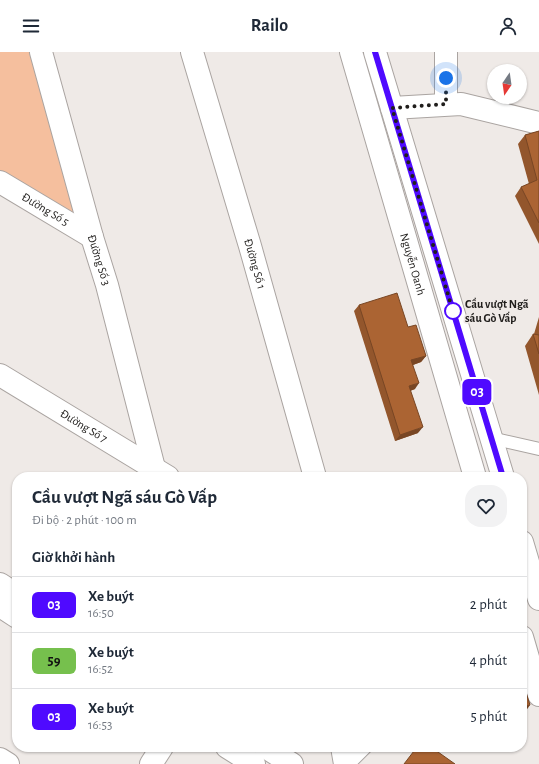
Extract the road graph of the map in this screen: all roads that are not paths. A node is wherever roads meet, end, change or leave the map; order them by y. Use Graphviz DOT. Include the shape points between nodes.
graph roads {
  1 [pos="41,52"];
  2 [pos="192,52"];
  3 [pos="351,52"];
  4 [pos="375,52"];
  5 [pos="446,52"];
  6 [pos="446,104"];
  7 [pos="392,108"];
  8 [pos="539,123"];
  9 [pos="0,182"];
  10 [pos="92,237"];
  11 [pos="0,375"];
  12 [pos="491,438"];
  13 [pos="539,449"];
  14 [pos="159,472"];
  15 [pos="161,472"];
  16 [pos="314,472"];
  17 [pos="474,472"];
  18 [pos="501,472"];
  19 [pos="527,559"];
  20 [pos="0,584"];
  21 [pos="12,592"];
  22 [pos="539,599"];
  23 [pos="0,606"];
  24 [pos="12,614"];
  25 [pos="527,654"];
  26 [pos="539,695"];
  27 [pos="159,752"];
  28 [pos="235,752"];
  29 [pos="273,752"];
  30 [pos="343,752"];
  31 [pos="361,752"];
  32 [pos="0,759"];
  33 [pos="8,764"];
  34 [pos="151,764"];
  35 [pos="254,764"];
  36 [pos="292,764"];
  37 [pos="345,764"];
  38 [pos="349,764"];
  1 -- 10 [label="street, Đường Số 3"];
  2 -- 16 [label="street, Đường Số 1"];
  3 -- 17 [label="street, Nguyễn Oanh"];
  4 -- 7 [label="street, Nguyễn Oanh"];
  5 -- 6 [label="street"];
  6 -- 7 [label="street"];
  6 -- 8 [label="street" via="461,104"];
  7 -- 12 [label="street, Nguyễn Oanh"];
  9 -- 10 [label="street, Đường Số 5"];
  10 -- 15 [label="street, Đường Số 3"];
  11 -- 14 [label="street, Đường Số 7"];
  12 -- 13 [label="lane"];
  12 -- 18 [label="street, Nguyễn Oanh"];
  19 -- 22 [label="street"];
  20 -- 21 [label="street"];
  23 -- 24 [label="street"];
  25 -- 26 [label="street"];
  27 -- 34 [label="street"];
  28 -- 35 [label="street"];
  29 -- 36 [label="street"];
  30 -- 37 [label="street"];
  31 -- 38 [label="lane"];
  32 -- 33 [label="street"];
}
